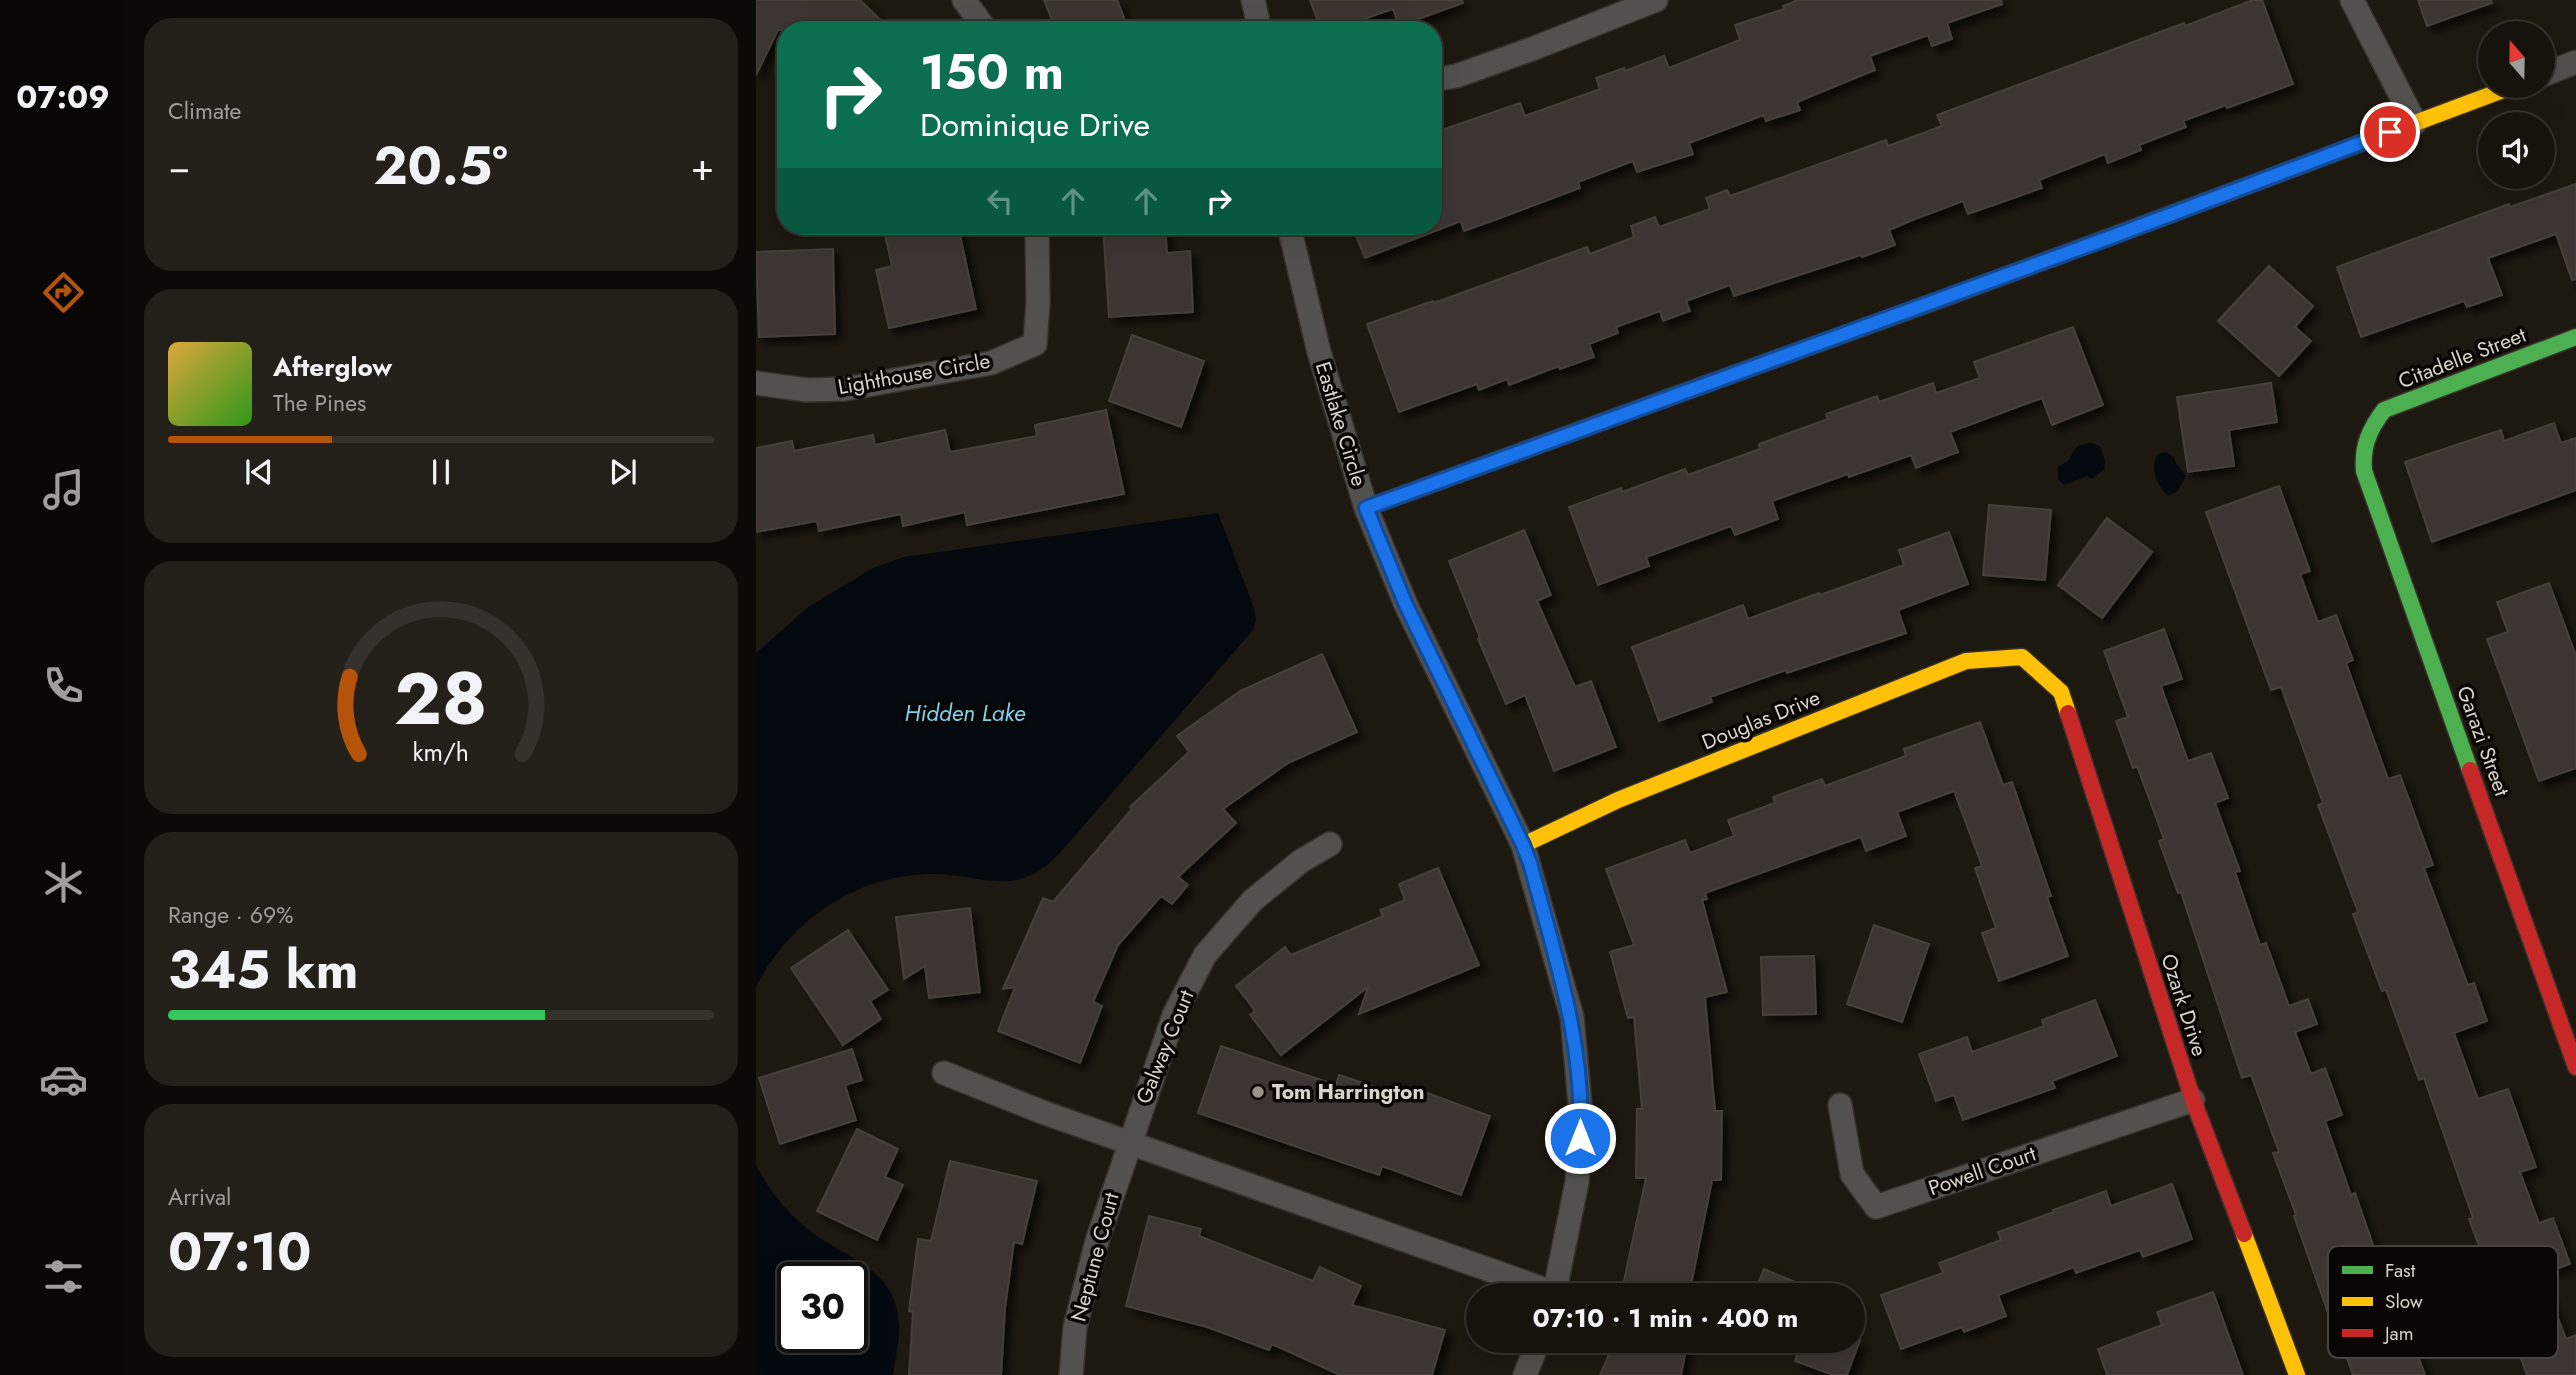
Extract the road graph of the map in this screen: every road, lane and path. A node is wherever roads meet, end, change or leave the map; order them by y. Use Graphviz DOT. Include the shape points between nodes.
graph roads {
  1 [pos="964,0"];
  2 [pos="1253,0"];
  3 [pos="1656,0"];
  4 [pos="2352,0"];
  5 [pos="979,21"];
  6 [pos="1258,21"];
  7 [pos="2576,62"];
  8 [pos="2555,70"];
  9 [pos="1442,78"];
  10 [pos="2481,98"];
  11 [pos="2416,122"];
  12 [pos="1037,235"];
  13 [pos="1291,235"];
  14 [pos="2576,337"];
  15 [pos="756,383"];
  16 [pos="2370,429"];
  17 [pos="1366,508"];
  18 [pos="2022,657"];
  19 [pos="1330,844"];
  20 [pos="1523,845"];
  21 [pos="2576,1066"];
  22 [pos="944,1073"];
  23 [pos="2193,1100"];
  24 [pos="1840,1105"];
  25 [pos="1129,1141"];
  26 [pos="1523,1283"];
  27 [pos="1556,1283"];
  28 [pos="1534,1353"];
  29 [pos="1071,1375"];
  30 [pos="1525,1375"];
  31 [pos="2297,1375"];
  1 -- 5 [label="street"];
  2 -- 6 [label="street"];
  3 -- 9 [label="street"];
  4 -- 11 [label="street"];
  7 -- 8 [label="street"];
  10 -- 11 [label="street"];
  11 -- 17 [label="street"];
  12 -- 15 [label="street, Lighthouse Circle" via="1035,344 991,363 845,389 807,390"];
  13 -- 17 [label="street, Eastlake Circle" via="1319,352"];
  14 -- 16 [label="street, Citadelle Street" via="2384,410"];
  16 -- 21 [label="street, Garazi Street" via="2362,452 2364,471"];
  17 -- 20 [label="street, Eastlake Circle" via="1406,605"];
  18 -- 20 [label="street, Douglas Drive" via="1966,661 1618,800"];
  18 -- 23 [label="street, Ozark Drive" via="2061,692"];
  19 -- 25 [label="street, Galway Court" via="1253,900 1205,955 1174,1015"];
  20 -- 27 [label="street, Eastlake Circle" via="1572,1017 1581,1115 1577,1182"];
  22 -- 25 [label="street"];
  23 -- 24 [label="street, Powell Court" via="1877,1208 1852,1174"];
  23 -- 31 [label="street, Ozark Drive"];
  25 -- 26 [label="street"];
  25 -- 29 [label="street, Neptune Court" via="1078,1314"];
  28 -- 30 [label="street"];
}
